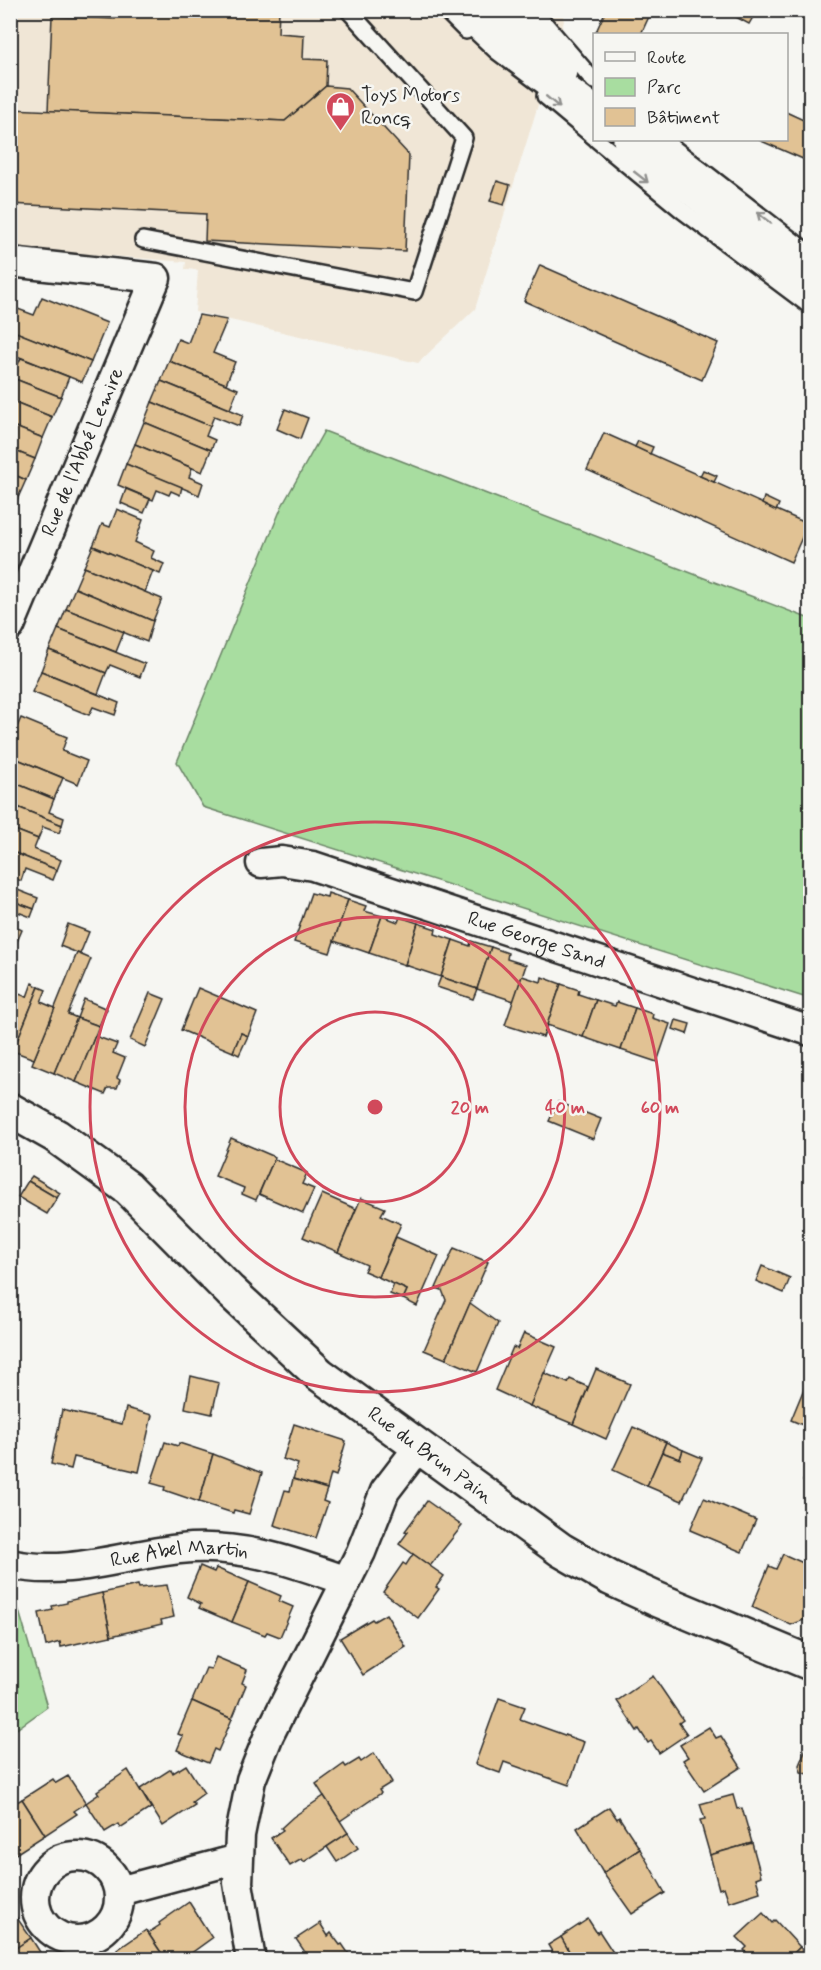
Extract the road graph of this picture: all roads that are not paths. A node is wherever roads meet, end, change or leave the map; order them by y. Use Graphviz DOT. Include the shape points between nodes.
graph roads {
  1 [pos="348,10"];
  2 [pos="445,10"];
  3 [pos="466,10"];
  4 [pos="509,10"];
  5 [pos="533,10"];
  6 [pos="593,80"];
  7 [pos="593,105"];
  8 [pos="593,112"];
  9 [pos="593,137"];
  10 [pos="598,141"];
  11 [pos="631,141"];
  12 [pos="664,141"];
  13 [pos="143,240"];
  14 [pos="810,254"];
  15 [pos="10,262"];
  16 [pos="810,280"];
  17 [pos="810,306"];
  18 [pos="10,627"];
  19 [pos="261,863"];
  20 [pos="810,1031"];
  21 [pos="10,1110"];
  22 [pos="418,1448"];
  23 [pos="10,1564"];
  24 [pos="346,1581"];
  25 [pos="810,1662"];
  26 [pos="238,1859"];
  27 [pos="119,1892"];
  28 [pos="251,1959"];
  1 -- 13 [label="lane" via="464,138 414,292"];
  2 -- 9 [label="lane, one-way"];
  3 -- 8 [label="main road" via="502,44"];
  4 -- 7 [label="main road"];
  5 -- 6 [label="lane"];
  10 -- 17 [label="lane, one-way" via="683,211"];
  11 -- 16 [label="main road"];
  14 -- 12 [label="lane, one-way"];
  15 -- 18 [label="street, Rue de l'Abbé Lemire" via="156,278"];
  19 -- 20 [label="street, Rue George Sand" via="282,861 313,866"];
  21 -- 22 [label="main road, Rue du Brun Pain" via="104,1169 319,1374"];
  22 -- 24 [label="street" via="385,1491"];
  22 -- 25 [label="main road, Rue du Brun Pain" via="561,1550 610,1578"];
  23 -- 24 [label="street, Rue Abel Martin" via="56,1569 212,1547 268,1555"];
  24 -- 26 [label="street" via="258,1759 245,1807"];
  26 -- 27 [label="street"];
  26 -- 28 [label="street" via="241,1907"];
}
